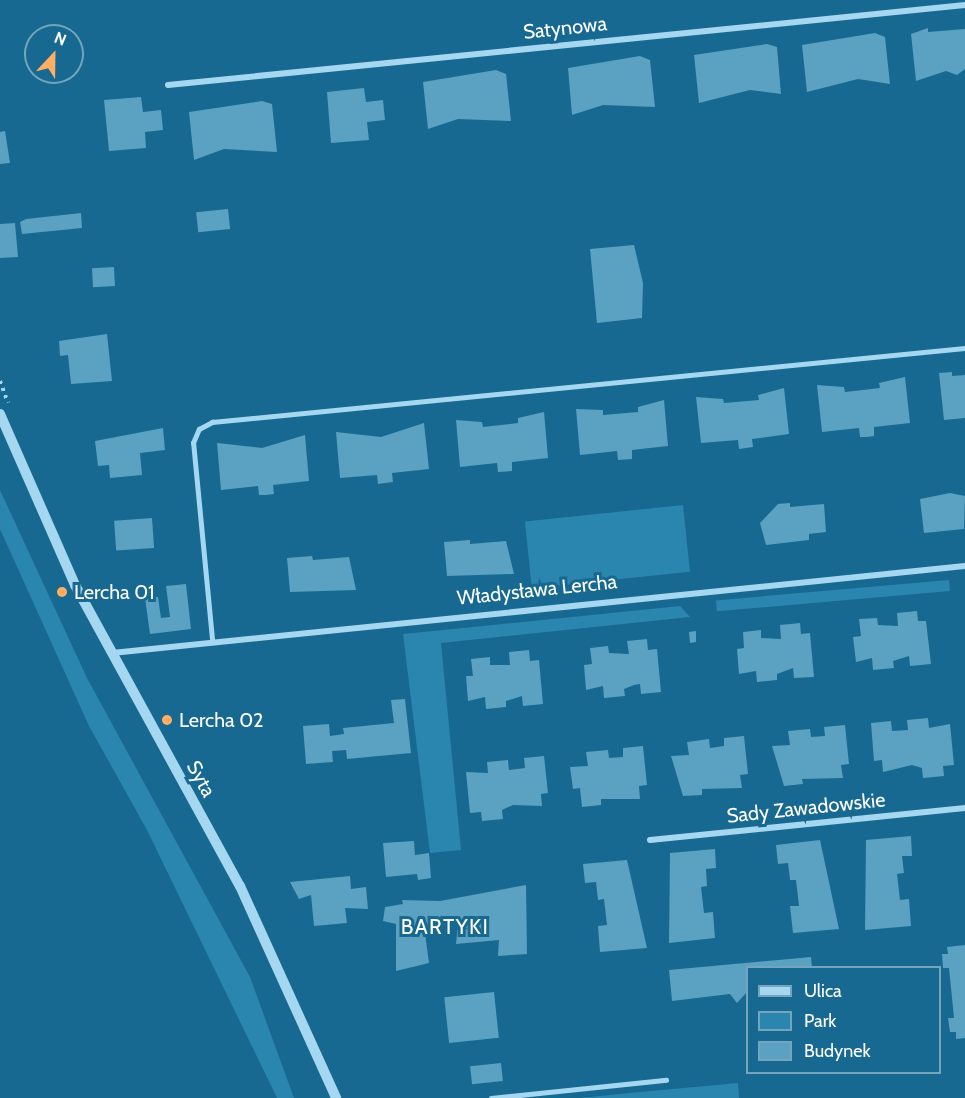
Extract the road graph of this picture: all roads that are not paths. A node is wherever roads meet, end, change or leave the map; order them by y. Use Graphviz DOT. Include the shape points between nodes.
graph roads {
  1 [pos="965,5"];
  2 [pos="168,85"];
  3 [pos="965,348"];
  4 [pos="0,414"];
  5 [pos="965,566"];
  6 [pos="212,639"];
  7 [pos="112,653"];
  8 [pos="965,808"];
  9 [pos="650,840"];
  10 [pos="666,1080"];
  11 [pos="336,1098"];
  12 [pos="491,1098"];
  1 -- 2 [label="street, Satynowa"];
  3 -- 6 [label="lane" via="212,422 199,429 193,443"];
  4 -- 7 [label="street, Syta" via="65,565"];
  5 -- 6 [label="street, Władysława Lercha"];
  6 -- 7 [label="street, Władysława Lercha"];
  7 -- 11 [label="street, Syta" via="240,886"];
  8 -- 9 [label="street, Sady Zawadowskie"];
  10 -- 12 [label="lane"];
}
